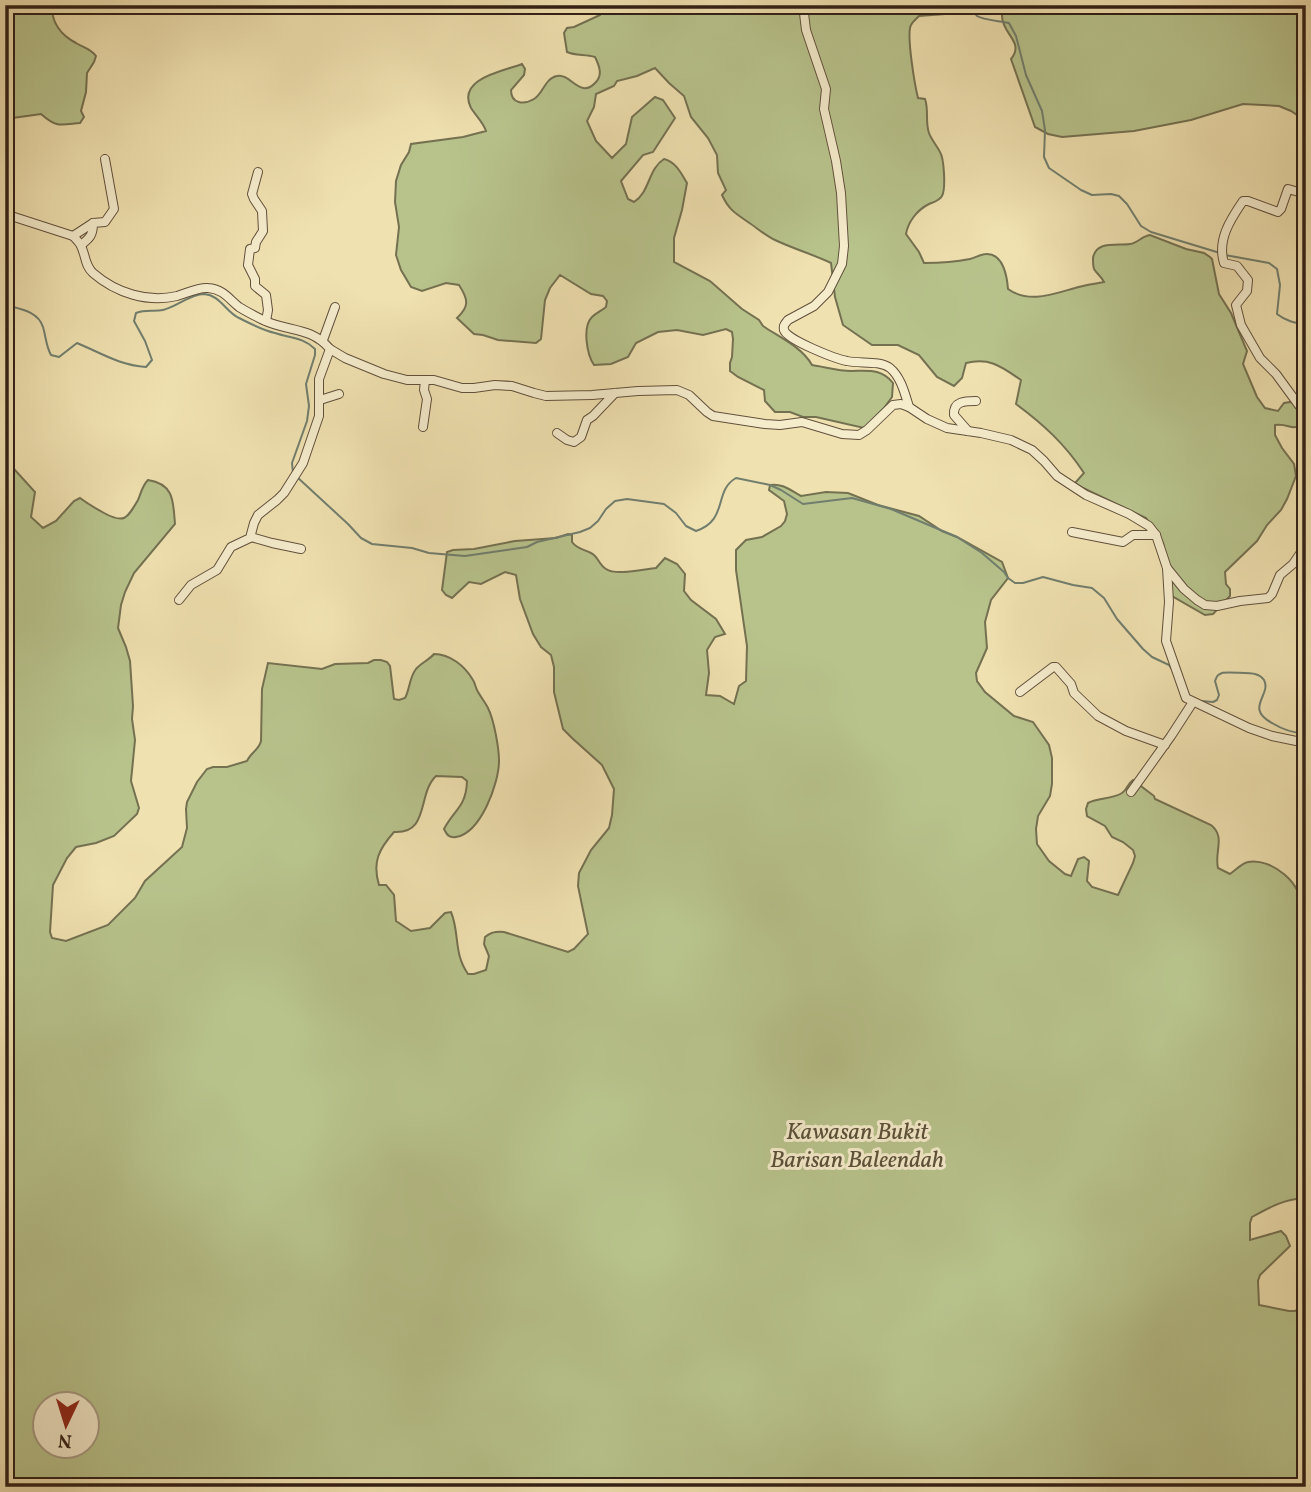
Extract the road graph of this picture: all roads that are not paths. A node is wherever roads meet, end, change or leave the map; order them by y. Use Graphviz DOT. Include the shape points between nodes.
graph roads {
  1 [pos="803,5"];
  2 [pos="105,159"];
  3 [pos="258,172"];
  4 [pos="1306,194"];
  5 [pos="5,214"];
  6 [pos="93,223"];
  7 [pos="73,236"];
  8 [pos="81,245"];
  9 [pos="335,307"];
  10 [pos="266,321"];
  11 [pos="323,340"];
  12 [pos="330,349"];
  13 [pos="425,380"];
  14 [pos="615,393"];
  15 [pos="339,394"];
  16 [pos="320,400"];
  17 [pos="976,401"];
  18 [pos="909,407"];
  19 [pos="1306,415"];
  20 [pos="423,427"];
  21 [pos="968,431"];
  22 [pos="556,433"];
  23 [pos="1072,532"];
  24 [pos="1156,535"];
  25 [pos="251,537"];
  26 [pos="1306,545"];
  27 [pos="301,550"];
  28 [pos="1167,568"];
  29 [pos="179,600"];
  30 [pos="1020,692"];
  31 [pos="1193,702"];
  32 [pos="1306,743"];
  33 [pos="1165,745"];
  34 [pos="1132,792"];
  1 -- 18 [label="street" via="806,30 826,89 824,109 841,194 844,247 842,264 828,292 788,320 784,328 786,334 833,357 887,366 895,373"];
  2 -- 6 [label="street" via="114,209 106,222"];
  3 -- 10 [label="street" via="252,194 262,211 263,231 250,249 248,265 255,286 266,296"];
  4 -- 19 [label="street" via="1288,190 1278,212 1243,201 1223,236 1222,250 1223,261 1238,267 1248,280 1247,291 1236,305 1242,327 1260,358"];
  5 -- 7 [label="street"];
  6 -- 7 [label="street"];
  6 -- 8 [label="street" via="91,237"];
  7 -- 8 [label="street"];
  8 -- 10 [label="street" via="91,272 113,286 158,299 211,288"];
  9 -- 11 [label="street"];
  10 -- 11 [label="street"];
  11 -- 12 [label="street"];
  12 -- 13 [label="street" via="384,374"];
  12 -- 16 [label="street" via="319,379"];
  13 -- 14 [label="street" via="474,388 513,386 546,396"];
  13 -- 20 [label="street"];
  14 -- 18 [label="street" via="677,390 713,416 765,424 807,423 851,436 867,430 893,405"];
  14 -- 22 [label="street" via="587,420 578,440"];
  15 -- 16 [label="street"];
  16 -- 25 [label="street" via="315,431 299,470 277,500 258,515"];
  17 -- 21 [label="street" via="960,402 954,409"];
  18 -- 21 [label="street" via="947,428"];
  21 -- 24 [label="street" via="1032,450 1051,472 1086,495 1140,519"];
  23 -- 24 [label="street" via="1123,542 1133,535"];
  24 -- 28 [label="street"];
  25 -- 27 [label="street"];
  25 -- 29 [label="street" via="231,547 218,570 191,585"];
  26 -- 28 [label="street" via="1280,575 1268,598 1217,606 1200,603"];
  28 -- 31 [label="street" via="1166,641 1185,698"];
  30 -- 33 [label="street" via="1056,667 1098,716"];
  31 -- 32 [label="street" via="1249,728"];
  31 -- 33 [label="street"];
  33 -- 34 [label="street"];
}
